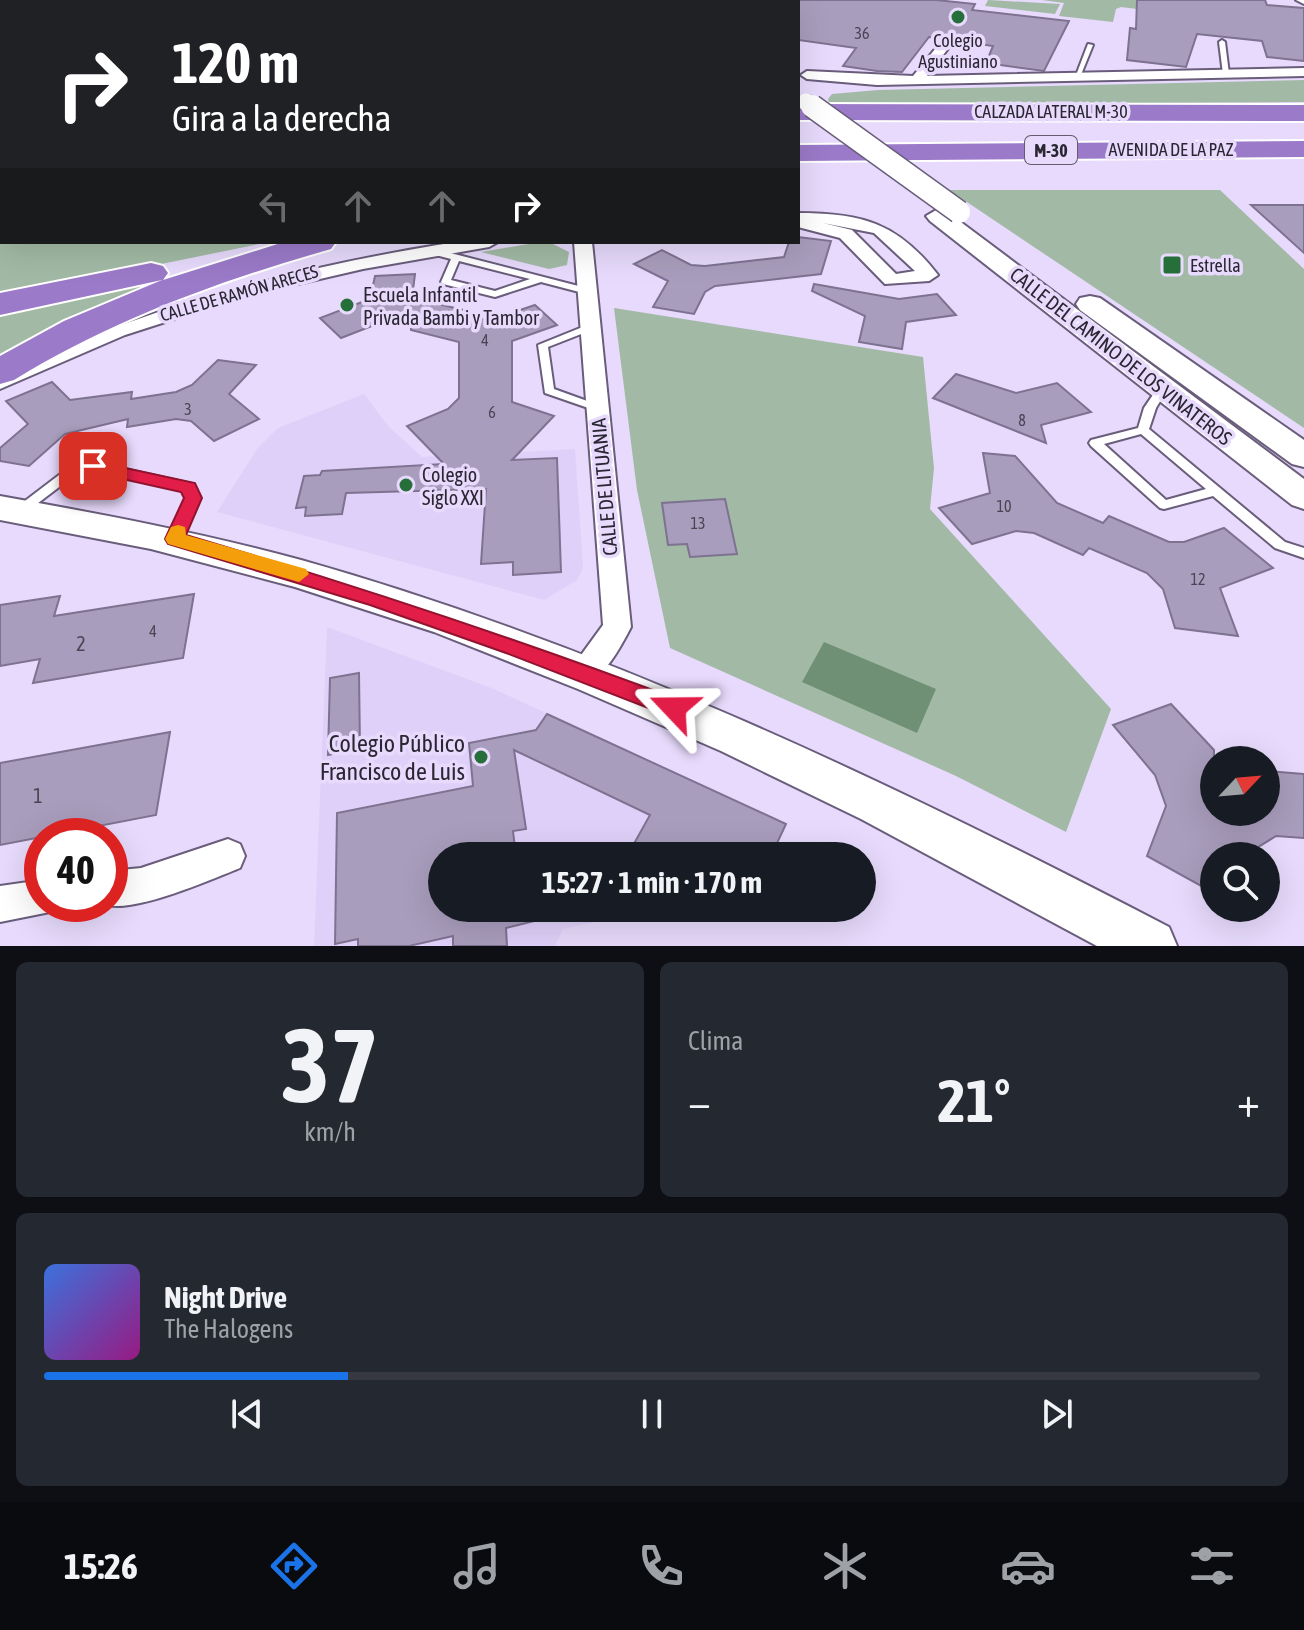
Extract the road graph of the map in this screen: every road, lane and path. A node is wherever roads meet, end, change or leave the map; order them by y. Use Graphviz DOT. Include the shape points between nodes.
graph roads {
  1 [pos="1222,42"];
  2 [pos="1090,45"];
  3 [pos="944,46"];
  4 [pos="1304,72"];
  5 [pos="802,74"];
  6 [pos="1226,74"];
  7 [pos="1077,77"];
  8 [pos="917,80"];
  9 [pos="877,81"];
  10 [pos="801,103"];
  11 [pos="1304,113"];
  12 [pos="1304,131"];
  13 [pos="800,136"];
  14 [pos="1304,149"];
  15 [pos="800,153"];
  16 [pos="1304,171"];
  17 [pos="800,173"];
  18 [pos="948,214"];
  19 [pos="800,220"];
  20 [pos="800,221"];
  21 [pos="307,244"];
  22 [pos="310,244"];
  23 [pos="476,244"];
  24 [pos="583,244"];
  25 [pos="431,251"];
  26 [pos="456,257"];
  27 [pos="540,279"];
  28 [pos="587,291"];
  29 [pos="0,304"];
  30 [pos="590,327"];
  31 [pos="0,372"];
  32 [pos="0,383"];
  33 [pos="1163,388"];
  34 [pos="597,408"];
  35 [pos="1143,430"];
  36 [pos="1304,456"];
  37 [pos="1215,491"];
  38 [pos="1304,497"];
  39 [pos="10,509"];
  40 [pos="175,539"];
  41 [pos="1304,553"];
  42 [pos="583,673"];
  43 [pos="228,856"];
  44 [pos="128,887"];
  45 [pos="24,901"];
  46 [pos="0,904"];
  47 [pos="1150,946"];
  1 -- 6 [label="lane"];
  2 -- 7 [label="lane"];
  3 -- 8 [label="street"];
  4 -- 6 [label="street"];
  5 -- 9 [label="street"];
  5 -- 10 [label="street" via="817,83"];
  6 -- 7 [label="street"];
  7 -- 8 [label="street"];
  8 -- 9 [label="street"];
  9 -- 10 [label="street"];
  10 -- 11 [label="highway"];
  10 -- 18 [label="main road"];
  12 -- 13 [label="highway, AVENIDA DE LA PAZ / M-30"];
  14 -- 15 [label="highway, AVENIDA DE LA PAZ / M-30"];
  16 -- 17 [label="highway, M-30"];
  18 -- 33 [label="main road, CALLE DEL CAMINO DE LOS VINATEROS"];
  18 -- 36 [label="main road, CALLE DEL CAMINO DE LOS VINATEROS"];
  19 -- 20 [label="street" via="832,218 880,229 929,275 892,280 846,234"];
  21 -- 29 [label="highway"];
  22 -- 31 [label="highway" via="145,296 74,328"];
  23 -- 25 [label="street, CALLE DE RAMÓN ARECES"];
  24 -- 28 [label="street, CALLE DE LITUANIA"];
  25 -- 26 [label="lane"];
  25 -- 32 [label="street, CALLE DE RAMÓN ARECES" via="288,277 188,305 116,330"];
  26 -- 27 [label="lane"];
  26 -- 27 [label="lane" via="446,282 495,294"];
  27 -- 28 [label="lane"];
  28 -- 30 [label="street, CALLE DE LITUANIA"];
  30 -- 34 [label="street, CALLE DE LITUANIA"];
  30 -- 34 [label="lane" via="543,345 549,391"];
  33 -- 35 [label="lane"];
  33 -- 38 [label="main road, CALLE DEL CAMINO DE LOS VINATEROS"];
  34 -- 42 [label="street, CALLE DE LITUANIA" via="617,627"];
  35 -- 37 [label="lane"];
  35 -- 37 [label="lane" via="1095,443 1164,505"];
  37 -- 41 [label="lane" via="1280,545"];
  39 -- 40 [label="main road"];
  39 -- 40 [label="lane" via="93,466 188,487 193,498"];
  40 -- 42 [label="main road" via="320,580"];
  42 -- 47 [label="main road" via="649,696 1023,876"];
  43 -- 44 [label="street"];
  45 -- 46 [label="street"];
}
